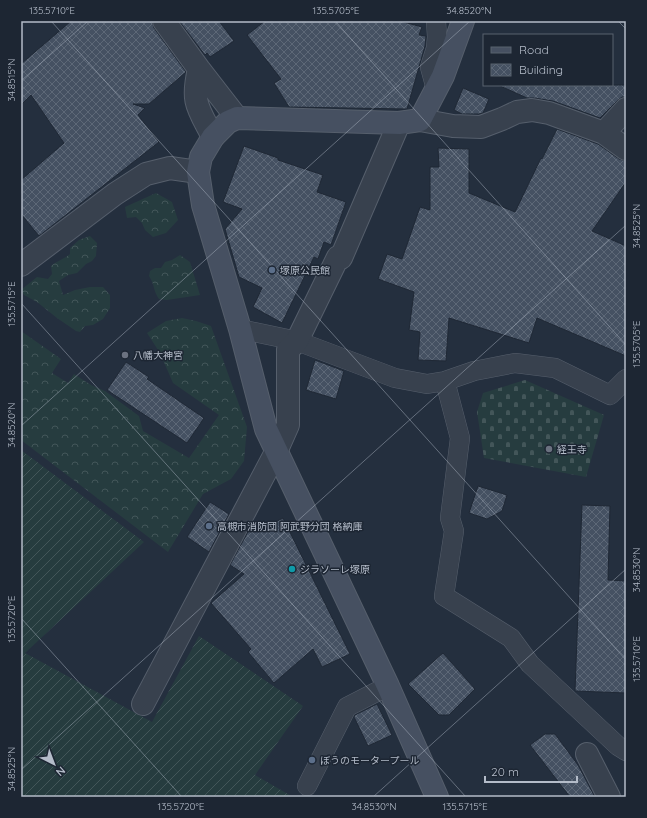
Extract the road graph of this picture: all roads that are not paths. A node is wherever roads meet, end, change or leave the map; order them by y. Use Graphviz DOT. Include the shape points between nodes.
graph roads {
  1 [pos="164,21"];
  2 [pos="436,21"];
  3 [pos="462,21"];
  4 [pos="199,69"];
  5 [pos="436,89"];
  6 [pos="626,109"];
  7 [pos="237,118"];
  8 [pos="420,120"];
  9 [pos="398,123"];
  10 [pos="604,133"];
  11 [pos="213,137"];
  12 [pos="626,149"];
  13 [pos="198,172"];
  14 [pos="21,265"];
  15 [pos="240,329"];
  16 [pos="297,341"];
  17 [pos="626,379"];
  18 [pos="445,381"];
  19 [pos="276,452"];
  20 [pos="388,686"];
  21 [pos="143,704"];
  22 [pos="626,751"];
  23 [pos="587,754"];
  24 [pos="307,786"];
  25 [pos="437,797"];
  26 [pos="609,797"];
  1 -- 4 [label="street"];
  2 -- 5 [label="lane" via="436,48 430,67"];
  3 -- 5 [label="street"];
  4 -- 7 [label="street"];
  4 -- 11 [label="street" via="196,104"];
  5 -- 8 [label="street"];
  6 -- 10 [label="street"];
  7 -- 9 [label="street"];
  7 -- 11 [label="street" via="228,122"];
  8 -- 9 [label="street"];
  8 -- 10 [label="street" via="453,126 481,127 517,112 532,110 549,113"];
  9 -- 16 [label="street" via="341,258 338,257"];
  10 -- 12 [label="street"];
  11 -- 13 [label="street" via="201,157"];
  13 -- 14 [label="street" via="170,168 146,174 115,194"];
  13 -- 15 [label="street" via="203,205"];
  15 -- 16 [label="lane"];
  15 -- 19 [label="street" via="266,429"];
  16 -- 18 [label="lane" via="395,378 427,384"];
  16 -- 19 [label="street" via="288,350 288,425"];
  17 -- 18 [label="lane" via="610,395 555,368 515,363 474,371"];
  18 -- 22 [label="lane" via="460,438 450,518 454,531 444,596 511,638 530,664"];
  19 -- 20 [label="street"];
  19 -- 21 [label="street"];
  20 -- 24 [label="lane" via="348,707"];
  20 -- 25 [label="street"];
  23 -- 26 [label="street"];
}
